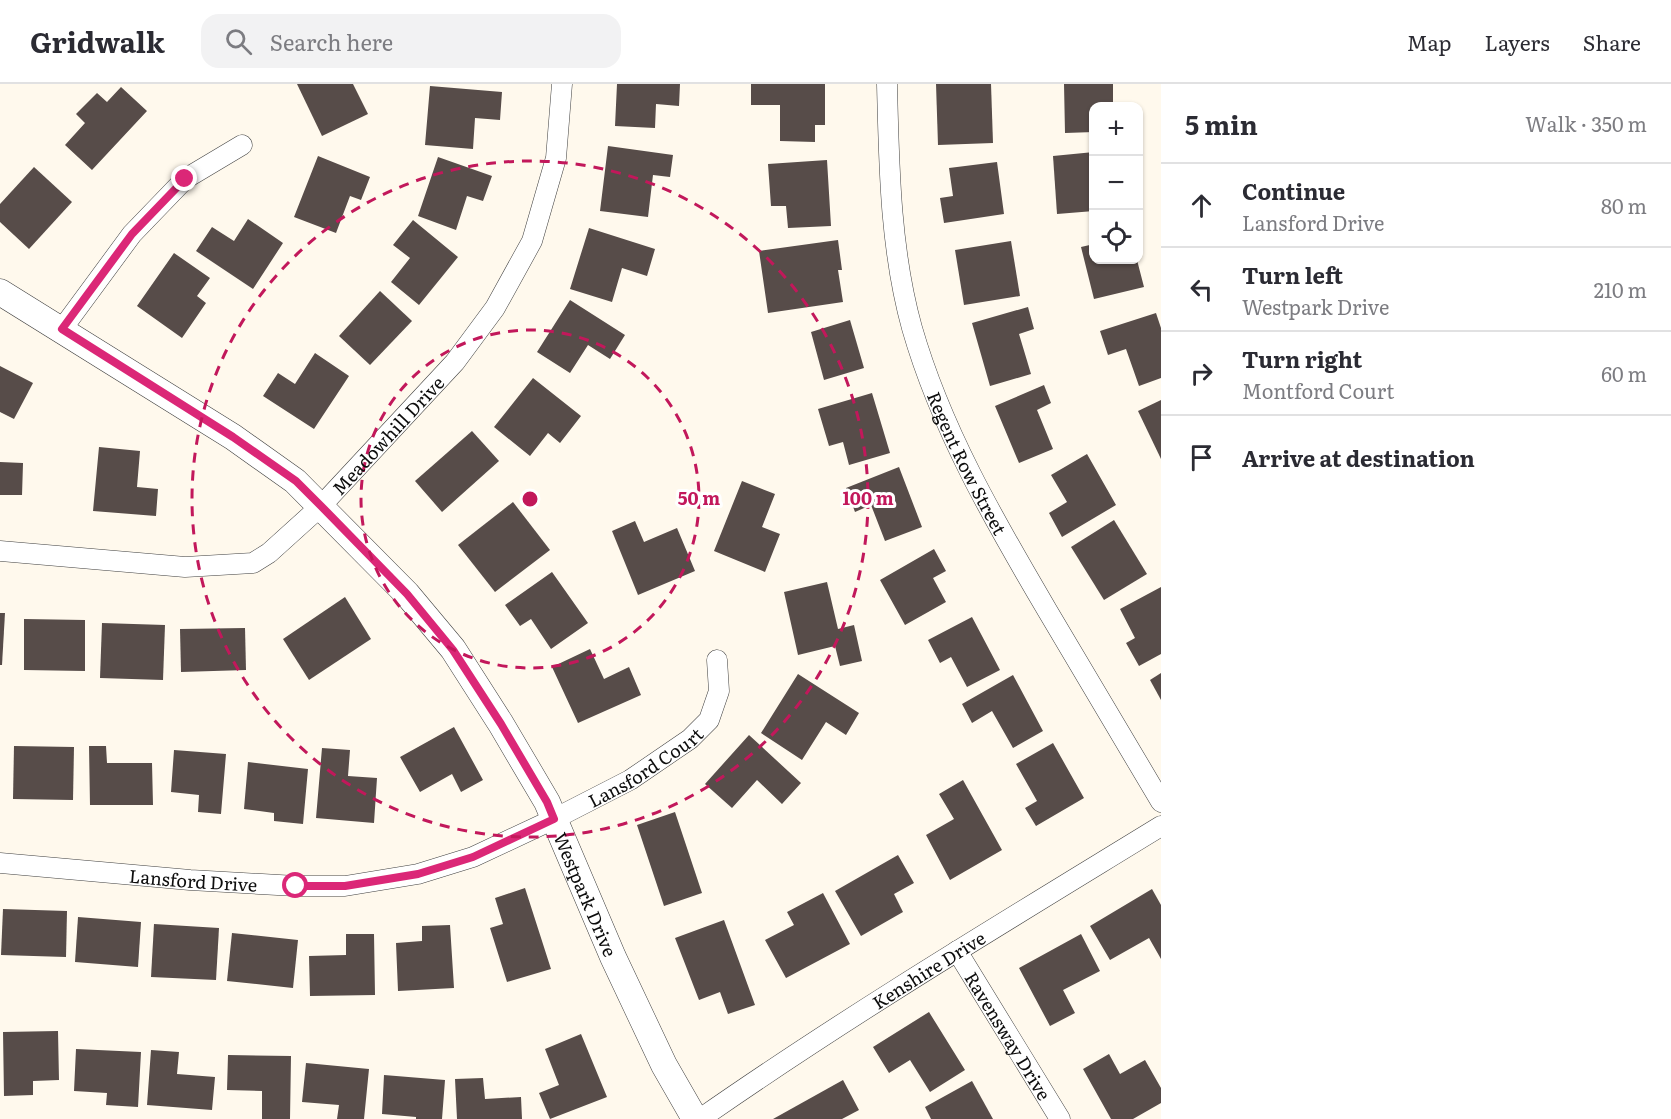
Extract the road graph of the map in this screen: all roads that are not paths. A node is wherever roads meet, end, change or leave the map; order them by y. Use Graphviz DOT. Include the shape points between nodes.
graph roads {
  1 [pos="562,84"];
  2 [pos="887,84"];
  3 [pos="242,145"];
  4 [pos="0,292"];
  5 [pos="62,329"];
  6 [pos="321,506"];
  7 [pos="0,551"];
  8 [pos="717,660"];
  9 [pos="1161,802"];
  10 [pos="554,819"];
  11 [pos="1161,826"];
  12 [pos="0,863"];
  13 [pos="957,951"];
  14 [pos="695,1119"];
  15 [pos="700,1119"];
  16 [pos="1060,1119"];
  1 -- 6 [label="street, Meadowhill Drive" via="556,158 532,241 495,308 455,362"];
  2 -- 9 [label="street, Regent Row Street" via="896,251 912,328 946,422 995,522"];
  3 -- 5 [label="street" via="185,179 154,210"];
  4 -- 5 [label="street, Westpark Drive"];
  5 -- 6 [label="street, Westpark Drive" via="233,437 296,481"];
  6 -- 7 [label="street, Meadowhill Drive" via="269,553 253,562 185,567"];
  6 -- 10 [label="street, Westpark Drive" via="407,594 453,650 501,724"];
  8 -- 10 [label="street, Lansford Court" via="718,691 709,720 690,739 630,780"];
  10 -- 12 [label="street, Lansford Drive" via="473,857 418,874 345,886 190,880"];
  10 -- 14 [label="street, Westpark Drive" via="664,1065"];
  11 -- 13 [label="street, Kenshire Drive"];
  13 -- 15 [label="street, Kenshire Drive"];
  13 -- 16 [label="street, Ravensway Drive"];
}
